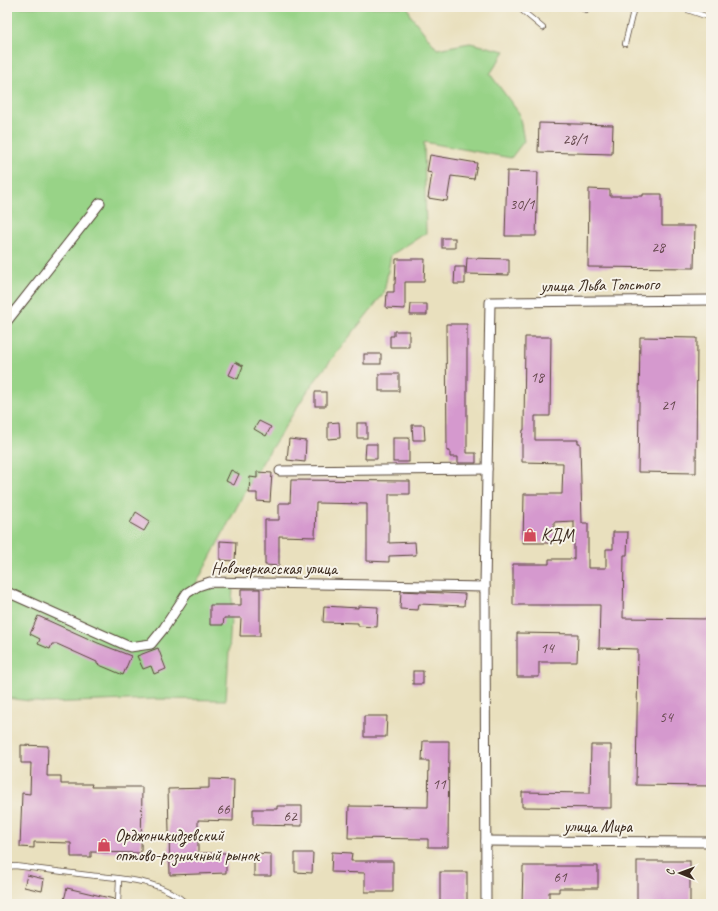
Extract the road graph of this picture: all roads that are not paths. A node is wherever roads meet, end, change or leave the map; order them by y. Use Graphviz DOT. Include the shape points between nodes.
graph roads {
  1 [pos="518,7"];
  2 [pos="579,7"];
  3 [pos="587,7"];
  4 [pos="634,7"];
  5 [pos="679,7"];
  6 [pos="711,18"];
  7 [pos="542,28"];
  8 [pos="625,44"];
  9 [pos="100,203"];
  10 [pos="711,300"];
  11 [pos="7,321"];
  12 [pos="487,468"];
  13 [pos="280,471"];
  14 [pos="486,586"];
  15 [pos="7,592"];
  16 [pos="486,841"];
  17 [pos="711,842"];
  18 [pos="7,867"];
  19 [pos="119,878"];
  20 [pos="118,904"];
  21 [pos="187,904"];
  22 [pos="486,904"];
  1 -- 7 [label="lane"];
  2 -- 3 [label="lane" via="586,10"];
  4 -- 8 [label="lane"];
  5 -- 6 [label="lane"];
  9 -- 11 [label="street"];
  10 -- 12 [label="street, улица Льва Толстого" via="490,302"];
  12 -- 13 [label="street"];
  12 -- 14 [label="street"];
  14 -- 15 [label="street, Новочеркасская улица" via="210,582 187,593 151,644 130,647"];
  14 -- 16 [label="street"];
  16 -- 17 [label="street, улица Мира"];
  16 -- 22 [label="street"];
  18 -- 19 [label="lane"];
  19 -- 20 [label="lane"];
  19 -- 21 [label="lane" via="162,888"];
}
